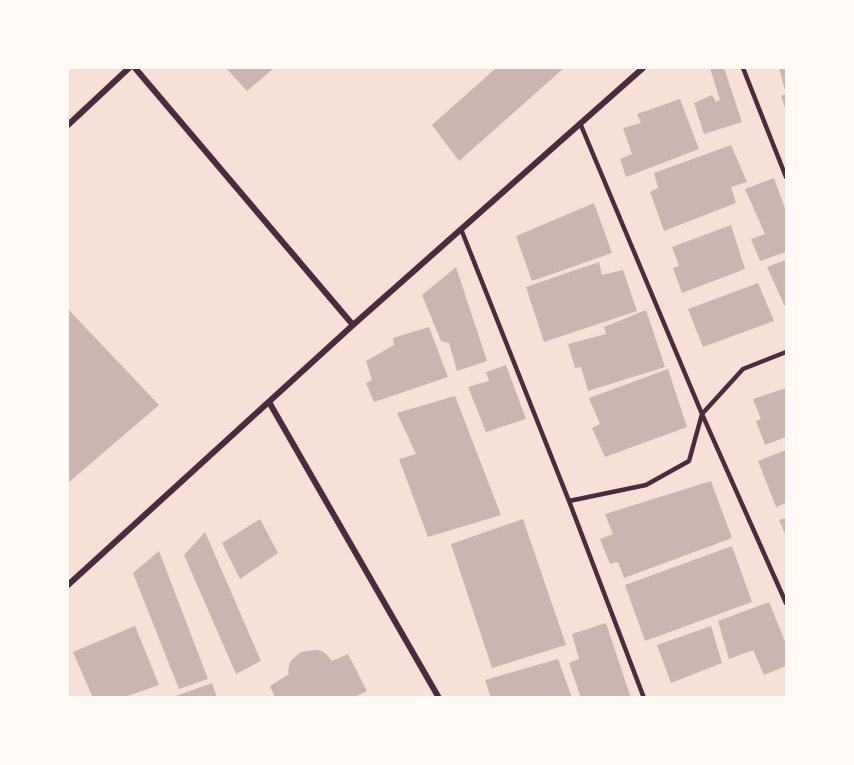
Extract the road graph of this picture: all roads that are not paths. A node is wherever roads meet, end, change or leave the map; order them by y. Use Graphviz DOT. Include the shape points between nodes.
graph roads {
  1 [pos="129,68"];
  2 [pos="135,68"];
  3 [pos="643,68"];
  4 [pos="743,68"];
  5 [pos="580,123"];
  6 [pos="68,125"];
  7 [pos="786,177"];
  8 [pos="461,229"];
  9 [pos="353,325"];
  10 [pos="786,352"];
  11 [pos="269,402"];
  12 [pos="702,414"];
  13 [pos="569,501"];
  14 [pos="68,585"];
  15 [pos="786,603"];
  16 [pos="439,698"];
  17 [pos="644,698"];
  1 -- 6 [label="street"];
  2 -- 9 [label="street"];
  3 -- 5 [label="street"];
  4 -- 7 [label="lane"];
  5 -- 8 [label="street"];
  5 -- 12 [label="lane"];
  8 -- 9 [label="street"];
  8 -- 13 [label="lane"];
  9 -- 11 [label="street"];
  10 -- 12 [label="lane" via="742,369"];
  11 -- 14 [label="street"];
  11 -- 16 [label="street"];
  12 -- 13 [label="lane" via="689,461 646,485"];
  12 -- 15 [label="lane"];
  13 -- 17 [label="lane"];
}
